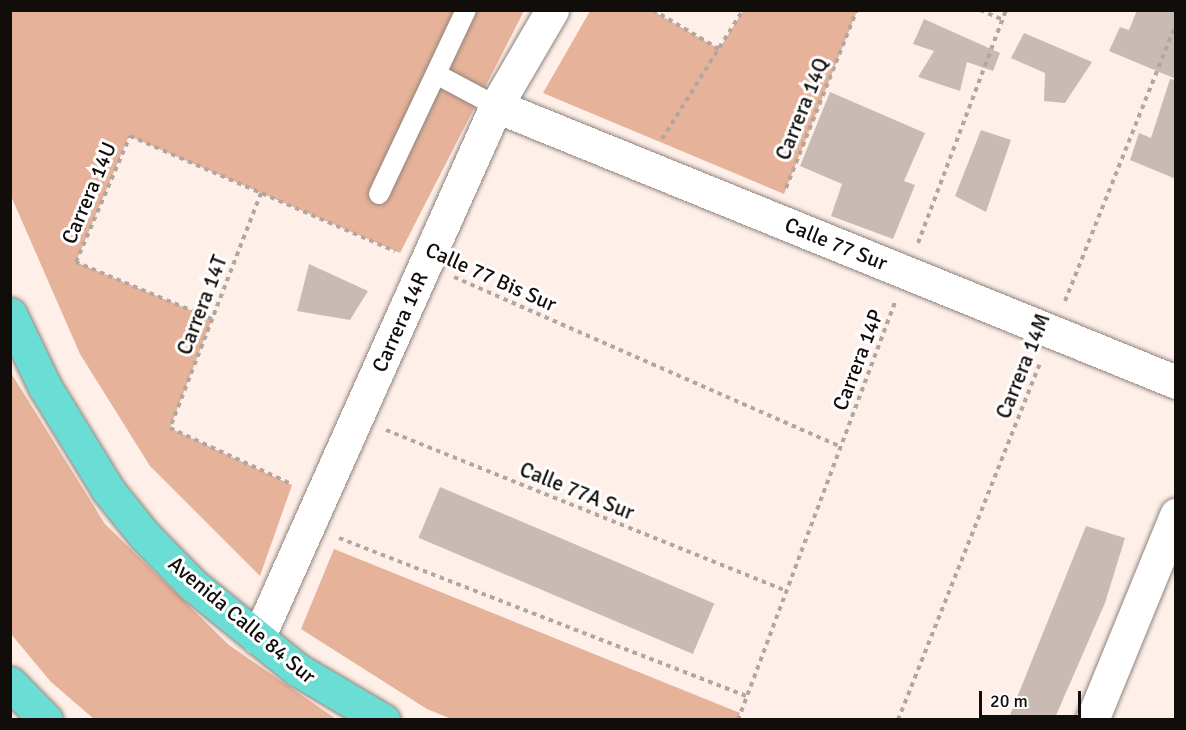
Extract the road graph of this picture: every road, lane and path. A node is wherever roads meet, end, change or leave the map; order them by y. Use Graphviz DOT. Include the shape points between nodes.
graph roads {
  1 [pos="466,10"];
  2 [pos="552,10"];
  3 [pos="653,10"];
  4 [pos="743,10"];
  5 [pos="857,10"];
  6 [pos="980,10"];
  7 [pos="1006,10"];
  8 [pos="1003,20"];
  9 [pos="1176,23"];
  10 [pos="719,49"];
  11 [pos="436,74"];
  12 [pos="496,106"];
  13 [pos="130,136"];
  14 [pos="644,166"];
  15 [pos="261,193"];
  16 [pos="379,194"];
  17 [pos="774,219"];
  18 [pos="425,265"];
  19 [pos="907,273"];
  20 [pos="10,314"];
  21 [pos="212,318"];
  22 [pos="1053,332"];
  23 [pos="1176,382"];
  24 [pos="357,418"];
  25 [pos="841,447"];
  26 [pos="321,498"];
  27 [pos="1176,515"];
  28 [pos="363,547"];
  29 [pos="786,591"];
  30 [pos="258,638"];
  31 [pos="10,683"];
  32 [pos="747,696"];
  33 [pos="46,720"];
  34 [pos="383,720"];
  35 [pos="738,720"];
  36 [pos="898,720"];
  37 [pos="1092,720"];
  1 -- 11 [label="lane"];
  2 -- 12 [label="street, Carrera 14R"];
  3 -- 10 [label="path"];
  4 -- 10 [label="path"];
  5 -- 17 [label="path, Carrera 14Q"];
  6 -- 8 [label="path"];
  7 -- 8 [label="path, Carrera 14P"];
  8 -- 19 [label="path, Carrera 14P"];
  9 -- 22 [label="path, Carrera 14M"];
  10 -- 14 [label="path"];
  11 -- 12 [label="lane"];
  11 -- 16 [label="lane"];
  12 -- 14 [label="street, Calle 77 Sur"];
  12 -- 18 [label="street, Carrera 14R"];
  13 -- 15 [label="path, Calle 77 Bis Sur"];
  13 -- 21 [label="path, Carrera 14U" via="76,262"];
  14 -- 17 [label="street, Calle 77 Sur"];
  15 -- 18 [label="path, Calle 77 Bis Sur"];
  15 -- 21 [label="path, Carrera 14T"];
  17 -- 19 [label="street, Calle 77 Sur"];
  18 -- 24 [label="street, Carrera 14R"];
  18 -- 25 [label="path, Calle 77 Bis Sur"];
  19 -- 22 [label="street, Calle 77 Sur"];
  19 -- 25 [label="path, Carrera 14P"];
  20 -- 30 [label="highway, Avenida Calle 84 Sur" via="45,387 108,490 193,585"];
  21 -- 26 [label="path, Carrera 14T" via="170,428"];
  22 -- 23 [label="street, Calle 77 Sur"];
  22 -- 36 [label="path, Carrera 14M"];
  24 -- 26 [label="street, Carrera 14R"];
  24 -- 29 [label="path, Calle 77A Sur"];
  25 -- 29 [label="path, Carrera 14P"];
  26 -- 30 [label="street, Carrera 14R"];
  27 -- 37 [label="street"];
  28 -- 32 [label="path"];
  29 -- 32 [label="path, Carrera 14P"];
  30 -- 34 [label="highway, Avenida Calle 84 Sur" via="298,670"];
  31 -- 33 [label="highway"];
  32 -- 35 [label="path, Carrera 14P"];
}
